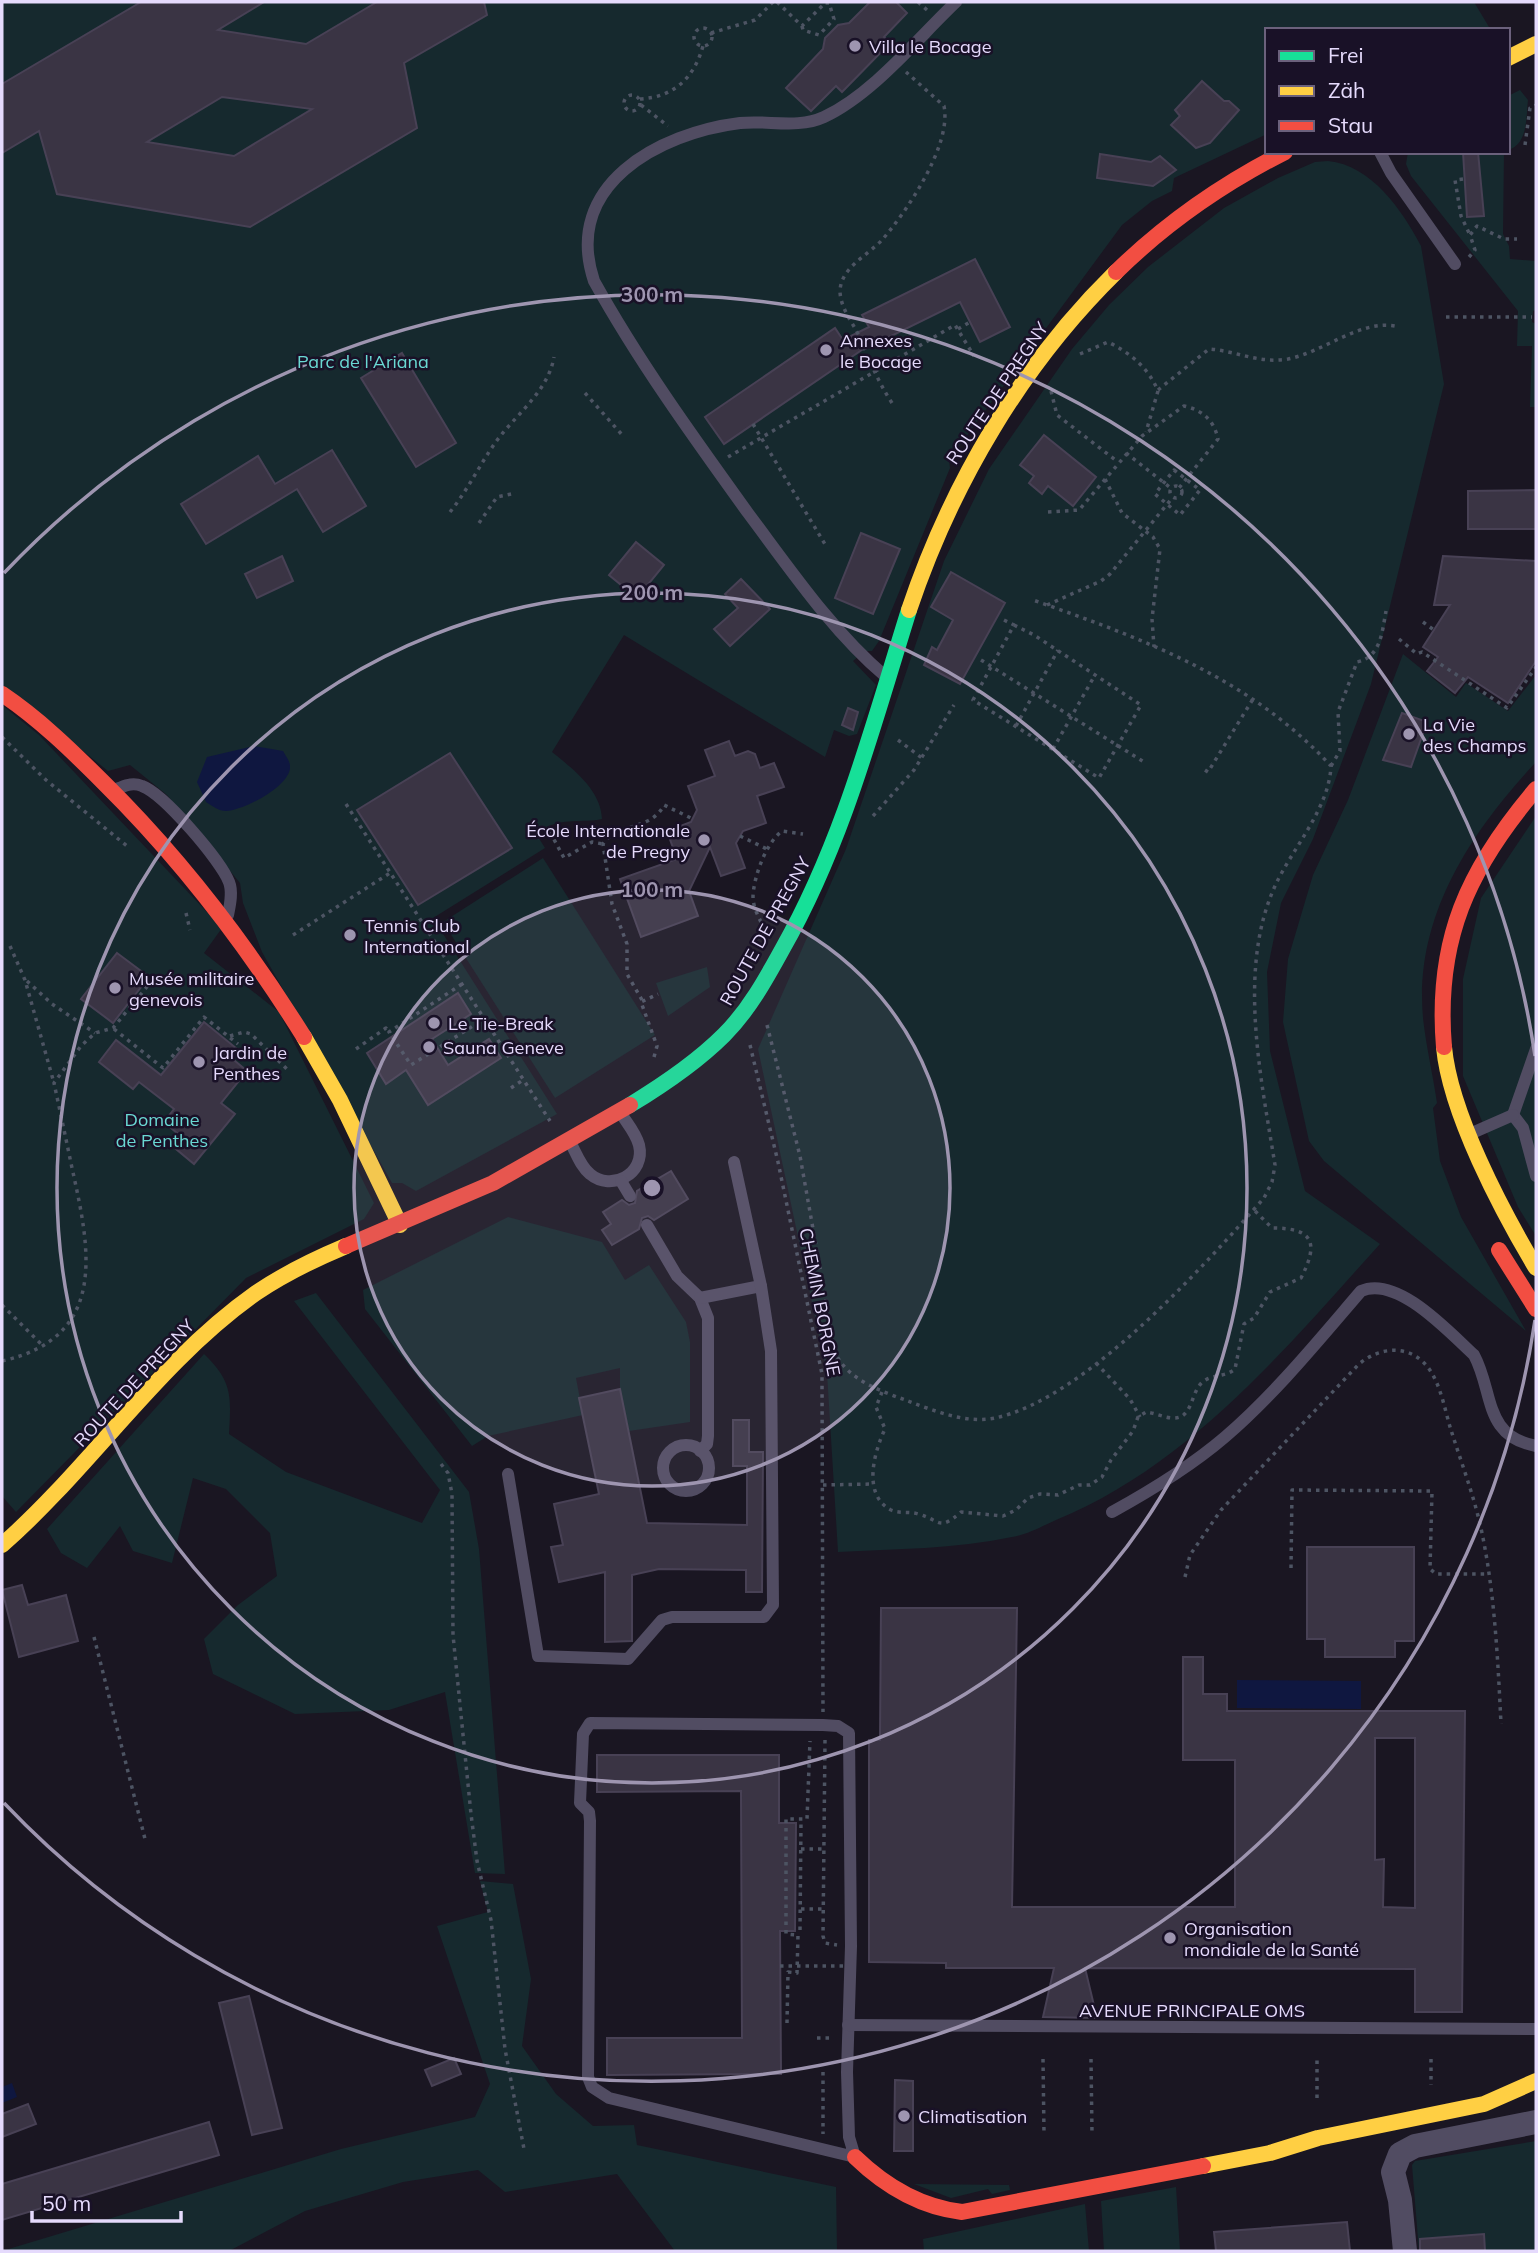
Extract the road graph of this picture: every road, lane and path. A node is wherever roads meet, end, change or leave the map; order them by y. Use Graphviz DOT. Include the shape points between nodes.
graph roads {
  1 [pos="775,2"];
  2 [pos="826,2"];
  3 [pos="956,2"];
  4 [pos="802,26"];
  5 [pos="826,28"];
  6 [pos="831,32"];
  7 [pos="711,33"];
  8 [pos="1536,44"];
  9 [pos="703,46"];
  10 [pos="1510,57"];
  11 [pos="895,61"];
  12 [pos="640,102"];
  13 [pos="1536,105"];
  14 [pos="675,140"];
  15 [pos="1525,145"];
  16 [pos="1281,154"];
  17 [pos="1381,154"];
  18 [pos="1463,179"];
  19 [pos="1470,235"];
  20 [pos="1517,239"];
  21 [pos="1472,254"];
  22 [pos="1455,264"];
  23 [pos="1446,317"];
  24 [pos="1532,317"];
  25 [pos="970,323"];
  26 [pos="1395,326"];
  27 [pos="958,329"];
  28 [pos="974,356"];
  29 [pos="1075,356"];
  30 [pos="554,357"];
  31 [pos="872,373"];
  32 [pos="1052,383"];
  33 [pos="1158,391"];
  34 [pos="585,393"];
  35 [pos="892,403"];
  36 [pos="753,424"];
  37 [pos="1146,432"];
  38 [pos="624,437"];
  39 [pos="761,437"];
  40 [pos="1126,453"];
  41 [pos="1118,462"];
  42 [pos="714,465"];
  43 [pos="1105,478"];
  44 [pos="1186,479"];
  45 [pos="1164,482"];
  46 [pos="1179,488"];
  47 [pos="1172,489"];
  48 [pos="516,493"];
  49 [pos="1181,496"];
  50 [pos="1173,497"];
  51 [pos="1190,502"];
  52 [pos="1167,504"];
  53 [pos="450,512"];
  54 [pos="1048,512"];
  55 [pos="479,523"];
  56 [pos="1146,531"];
  57 [pos="826,546"];
  58 [pos="1033,600"];
  59 [pos="1047,605"];
  60 [pos="1386,611"];
  61 [pos="1004,620"];
  62 [pos="1423,622"];
  63 [pos="1014,625"];
  64 [pos="1434,629"];
  65 [pos="1399,639"];
  66 [pos="1154,647"];
  67 [pos="1058,650"];
  68 [pos="981,660"];
  69 [pos="992,666"];
  70 [pos="1536,667"];
  71 [pos="1096,675"];
  72 [pos="887,678"];
  73 [pos="1034,693"];
  74 [pos="2,694"];
  75 [pos="1254,698"];
  76 [pos="954,705"];
  77 [pos="1072,717"];
  78 [pos="1016,726"];
  79 [pos="2,737"];
  80 [pos="895,737"];
  81 [pos="1118,746"];
  82 [pos="1053,749"];
  83 [pos="922,758"];
  84 [pos="1144,762"];
  85 [pos="1331,766"];
  86 [pos="1205,770"];
  87 [pos="1536,789"];
  88 [pos="114,790"];
  89 [pos="346,804"];
  90 [pos="693,819"];
  91 [pos="867,825"];
  92 [pos="550,832"];
  93 [pos="803,834"];
  94 [pos="740,836"];
  95 [pos="603,844"];
  96 [pos="132,850"];
  97 [pos="769,850"];
  98 [pos="390,873"];
  99 [pos="186,910"];
  100 [pos="227,918"];
  101 [pos="761,922"];
  102 [pos="190,930"];
  103 [pos="293,935"];
  104 [pos="10,946"];
  105 [pos="155,977"];
  106 [pos="25,980"];
  107 [pos="462,984"];
  108 [pos="658,994"];
  109 [pos="642,1000"];
  110 [pos="742,1016"];
  111 [pos="484,1019"];
  112 [pos="767,1021"];
  113 [pos="113,1028"];
  114 [pos="95,1032"];
  115 [pos="389,1032"];
  116 [pos="229,1037"];
  117 [pos="238,1044"];
  118 [pos="356,1049"];
  119 [pos="1536,1049"];
  120 [pos="643,1064"];
  121 [pos="289,1071"];
  122 [pos="523,1080"];
  123 [pos="54,1083"];
  124 [pos="511,1088"];
  125 [pos="1454,1098"];
  126 [pos="620,1112"];
  127 [pos="1513,1115"];
  128 [pos="556,1118"];
  129 [pos="550,1121"];
  130 [pos="545,1125"];
  131 [pos="1470,1134"];
  132 [pos="570,1142"];
  133 [pos="1455,1146"];
  134 [pos="734,1162"];
  135 [pos="1536,1176"];
  136 [pos="621,1181"];
  137 [pos="629,1196"];
  138 [pos="1254,1209"];
  139 [pos="400,1225"];
  140 [pos="647,1225"];
  141 [pos="1488,1231"];
  142 [pos="1536,1268"];
  143 [pos="761,1286"];
  144 [pos="699,1298"];
  145 [pos="2,1305"];
  146 [pos="1536,1309"];
  147 [pos="42,1345"];
  148 [pos="2,1361"];
  149 [pos="1096,1363"];
  150 [pos="882,1392"];
  151 [pos="1140,1416"];
  152 [pos="1536,1446"];
  153 [pos="700,1451"];
  154 [pos="441,1464"];
  155 [pos="508,1474"];
  156 [pos="873,1484"];
  157 [pos="822,1485"];
  158 [pos="1112,1512"];
  159 [pos="2,1545"];
  160 [pos="1291,1568"];
  161 [pos="1489,1574"];
  162 [pos="1185,1577"];
  163 [pos="94,1637"];
  164 [pos="1501,1724"];
  165 [pos="823,1725"];
  166 [pos="801,1819"];
  167 [pos="145,1839"];
  168 [pos="801,1849"];
  169 [pos="823,1849"];
  170 [pos="801,1909"];
  171 [pos="822,1909"];
  172 [pos="800,1930"];
  173 [pos="851,1946"];
  174 [pos="780,1966"];
  175 [pos="846,1966"];
  176 [pos="787,2023"];
  177 [pos="848,2025"];
  178 [pos="1536,2029"];
  179 [pos="1043,2059"];
  180 [pos="1091,2059"];
  181 [pos="1431,2059"];
  182 [pos="1317,2060"];
  183 [pos="822,2072"];
  184 [pos="1536,2081"];
  185 [pos="1431,2085"];
  186 [pos="1317,2098"];
  187 [pos="1536,2123"];
  188 [pos="1044,2134"];
  189 [pos="1092,2134"];
  190 [pos="826,2137"];
  191 [pos="524,2149"];
  192 [pos="855,2157"];
  193 [pos="1405,2251"];
  1 -- 4 [label="path"];
  1 -- 7 [label="path" via="755,20"];
  2 -- 4 [label="path"];
  2 -- 5 [label="path" via="834,19"];
  3 -- 11 [label="lane"];
  4 -- 5 [label="path" via="819,35"];
  5 -- 6 [label="path"];
  7 -- 9 [label="path" via="711,41"];
  7 -- 9 [label="path" via="703,28 695,31 694,40"];
  8 -- 10 [label="street"];
  9 -- 12 [label="path" via="692,75 664,95"];
  11 -- 14 [label="lane" via="854,99 823,117 798,123 715,127"];
  11 -- 31 [label="path" via="944,106 946,114 922,182 880,242 844,274 842,306"];
  12 -- 12 [label="path" via="632,111 624,105 628,96 636,95"];
  12 -- 14 [label="path" via="667,125"];
  13 -- 15 [label="path" via="1530,108"];
  14 -- 42 [label="lane" via="627,167 601,196 586,240 588,263 614,315"];
  16 -- 72 [label="street, ROUTE DE PREGNY" via="1212,190 1148,237 1074,315 959,485 929,554"];
  17 -- 22 [label="lane"];
  18 -- 19 [label="path" via="1455,180 1457,198"];
  19 -- 20 [label="path" via="1477,226 1504,239"];
  19 -- 21 [label="path"];
  23 -- 24 [label="path"];
  25 -- 27 [label="path"];
  26 -- 33 [label="path" via="1381,323 1316,352 1288,359 1247,359 1229,350 1209,349"];
  27 -- 28 [label="path"];
  27 -- 31 [label="path" via="956,325"];
  29 -- 33 [label="path" via="1108,342 1129,353"];
  30 -- 53 [label="path" via="548,379 496,442"];
  31 -- 35 [label="path"];
  31 -- 39 [label="path"];
  32 -- 41 [label="path" via="1050,397 1057,415"];
  33 -- 37 [label="path"];
  34 -- 38 [label="path"];
  36 -- 39 [label="path"];
  37 -- 40 [label="path"];
  37 -- 44 [label="path" via="1184,406 1209,419 1218,439"];
  39 -- 42 [label="path"];
  39 -- 57 [label="path"];
  40 -- 41 [label="path"];
  40 -- 45 [label="path"];
  41 -- 43 [label="path"];
  42 -- 72 [label="lane" via="822,609 860,655"];
  43 -- 54 [label="path" via="1079,510"];
  43 -- 56 [label="path" via="1122,513"];
  44 -- 45 [label="path" via="1174,470"];
  44 -- 46 [label="path"];
  44 -- 51 [label="path" via="1200,490"];
  45 -- 47 [label="path"];
  45 -- 52 [label="path" via="1155,494"];
  46 -- 47 [label="path"];
  46 -- 49 [label="path"];
  47 -- 50 [label="path"];
  48 -- 55 [label="path" via="497,497"];
  49 -- 50 [label="path"];
  49 -- 51 [label="path"];
  50 -- 52 [label="path"];
  51 -- 52 [label="path" via="1180,515"];
  52 -- 56 [label="path"];
  56 -- 59 [label="path" via="1101,581"];
  56 -- 66 [label="path" via="1160,549 1152,619"];
  58 -- 59 [label="path"];
  59 -- 66 [label="path"];
  60 -- 85 [label="path" via="1376,651 1368,660 1357,662 1338,712 1340,751"];
  61 -- 63 [label="path"];
  62 -- 64 [label="path"];
  63 -- 67 [label="path"];
  63 -- 69 [label="path"];
  65 -- 70 [label="path" via="1507,708"];
  66 -- 75 [label="path" via="1213,672"];
  67 -- 71 [label="path"];
  67 -- 73 [label="path"];
  68 -- 69 [label="path"];
  69 -- 73 [label="path"];
  69 -- 78 [label="path" via="973,700"];
  71 -- 77 [label="path"];
  71 -- 81 [label="path" via="1141,705"];
  72 -- 110 [label="street, ROUTE DE PREGNY" via="837,835 810,895"];
  73 -- 77 [label="path"];
  73 -- 78 [label="path"];
  74 -- 88 [label="street"];
  75 -- 85 [label="path"];
  75 -- 86 [label="path" via="1208,772"];
  76 -- 83 [label="path"];
  77 -- 81 [label="path"];
  77 -- 82 [label="path"];
  78 -- 82 [label="path"];
  79 -- 96 [label="path" via="46,780"];
  80 -- 83 [label="path"];
  81 -- 82 [label="path" via="1099,778"];
  81 -- 84 [label="path"];
  83 -- 91 [label="path"];
  85 -- 138 [label="path" via="1325,795 1275,886 1257,949 1256,1040 1275,1165 1272,1182"];
  87 -- 125 [label="street" via="1488,848 1468,882 1450,930 1441,1003"];
  88 -- 100 [label="street"];
  88 -- 100 [label="lane" via="140,785 158,796 186,827 231,885"];
  89 -- 98 [label="path"];
  90 -- 95 [label="path" via="664,805 645,824"];
  92 -- 95 [label="path" via="564,858 592,842"];
  93 -- 97 [label="path" via="782,831"];
  94 -- 97 [label="path"];
  95 -- 109 [label="path" via="612,904 628,944 627,974"];
  97 -- 101 [label="path" via="754,887 754,906"];
  98 -- 103 [label="path"];
  98 -- 107 [label="path"];
  99 -- 102 [label="path"];
  100 -- 139 [label="street" via="313,1051"];
  104 -- 106 [label="path"];
  105 -- 113 [label="path"];
  106 -- 114 [label="path"];
  106 -- 123 [label="path"];
  107 -- 111 [label="path"];
  107 -- 115 [label="path"];
  108 -- 109 [label="path"];
  109 -- 120 [label="path" via="657,1046 657,1054"];
  110 -- 126 [label="street, ROUTE DE PREGNY" via="700,1059"];
  110 -- 157 [label="path, CHEMIN BORGNE" via="779,1162 822,1374"];
  111 -- 115 [label="path" via="411,1065"];
  111 -- 122 [label="path"];
  112 -- 150 [label="path" via="800,1156 835,1352 840,1363"];
  113 -- 114 [label="path"];
  113 -- 116 [label="path" via="163,1068 204,1017"];
  114 -- 123 [label="path"];
  115 -- 118 [label="path" via="386,1028"];
  116 -- 117 [label="path"];
  116 -- 121 [label="path" via="251,1034"];
  119 -- 127 [label="lane"];
  122 -- 124 [label="path"];
  122 -- 129 [label="path"];
  123 -- 147 [label="path" via="84,1220 88,1261 75,1311 64,1328"];
  125 -- 131 [label="street"];
  125 -- 133 [label="street"];
  126 -- 132 [label="street, ROUTE DE PREGNY"];
  126 -- 136 [label="lane" via="640,1152 636,1166"];
  127 -- 131 [label="lane"];
  127 -- 135 [label="lane" via="1524,1128"];
  128 -- 129 [label="path"];
  129 -- 130 [label="path"];
  131 -- 142 [label="street" via="1504,1213"];
  132 -- 136 [label="lane" via="587,1172 606,1182"];
  132 -- 139 [label="street, ROUTE DE PREGNY" via="484,1189"];
  134 -- 143 [label="lane"];
  136 -- 137 [label="lane"];
  138 -- 149 [label="path" via="1141,1325"];
  138 -- 151 [label="path" via="1272,1228 1294,1227 1307,1236 1312,1246 1301,1279 1270,1292 1254,1318 1244,1324 1235,1369 1200,1383 1184,1415 1174,1419 1146,1412"];
  139 -- 159 [label="street, ROUTE DE PREGNY" via="292,1272 222,1318 183,1354 61,1493"];
  140 -- 144 [label="lane" via="677,1276"];
  141 -- 146 [label="street"];
  143 -- 144 [label="lane"];
  143 -- 155 [label="lane" via="771,1351 774,1605 770,1613 764,1617 662,1620 628,1660 538,1656"];
  144 -- 153 [label="lane" via="708,1318 708,1436"];
  145 -- 147 [label="path"];
  147 -- 148 [label="path"];
  149 -- 150 [label="path" via="1049,1394 994,1418 962,1418"];
  149 -- 151 [label="path"];
  150 -- 156 [label="path" via="876,1407 885,1429 875,1452"];
  151 -- 156 [label="path" via="1102,1477 1058,1495 1028,1498 1003,1516 961,1512 939,1525 919,1514 889,1509"];
  152 -- 158 [label="lane" via="1521,1443 1500,1426 1474,1355 1400,1293 1373,1286 1361,1291 1268,1396 1225,1437 1156,1488"];
  154 -- 191 [label="path" via="452,1494 453,1635 474,1838 491,1920 505,2049"];
  156 -- 157 [label="path"];
  157 -- 165 [label="path, CHEMIN BORGNE"];
  160 -- 161 [label="path" via="1292,1490 1432,1491 1430,1569 1436,1574"];
  161 -- 162 [label="path" via="1474,1504 1438,1387 1422,1361 1395,1350 1370,1355 1359,1364 1243,1485 1203,1535 1190,1556"];
  161 -- 164 [label="path"];
  163 -- 167 [label="path"];
  165 -- 166 [label="path" via="810,1733 807,1819"];
  165 -- 169 [label="path, CHEMIN BORGNE"];
  165 -- 173 [label="lane" via="842,1727 850,1738"];
  165 -- 192 [label="lane" via="595,1723 586,1728 580,1803 590,1821 587,2077 592,2087 609,2098"];
  166 -- 168 [label="path"];
  166 -- 176 [label="path" via="786,1819 786,1934 797,1935 797,1973 788,1972"];
  168 -- 169 [label="path"];
  168 -- 170 [label="path"];
  169 -- 171 [label="path, CHEMIN BORGNE"];
  170 -- 171 [label="path"];
  170 -- 172 [label="path"];
  171 -- 173 [label="path, CHEMIN BORGNE" via="825,1943"];
  173 -- 177 [label="lane"];
  174 -- 175 [label="path, bridge"];
  177 -- 178 [label="lane, AVENUE PRINCIPALE OMS"];
  177 -- 192 [label="lane" via="849,2137"];
  179 -- 188 [label="path"];
  180 -- 189 [label="path"];
  181 -- 185 [label="path"];
  182 -- 186 [label="path"];
  183 -- 190 [label="path"];
  184 -- 192 [label="street" via="1484,2104 1318,2138 1270,2153 962,2212 942,2210 905,2193"];
  187 -- 193 [label="street" via="1415,2146 1400,2154 1392,2172"];
}
